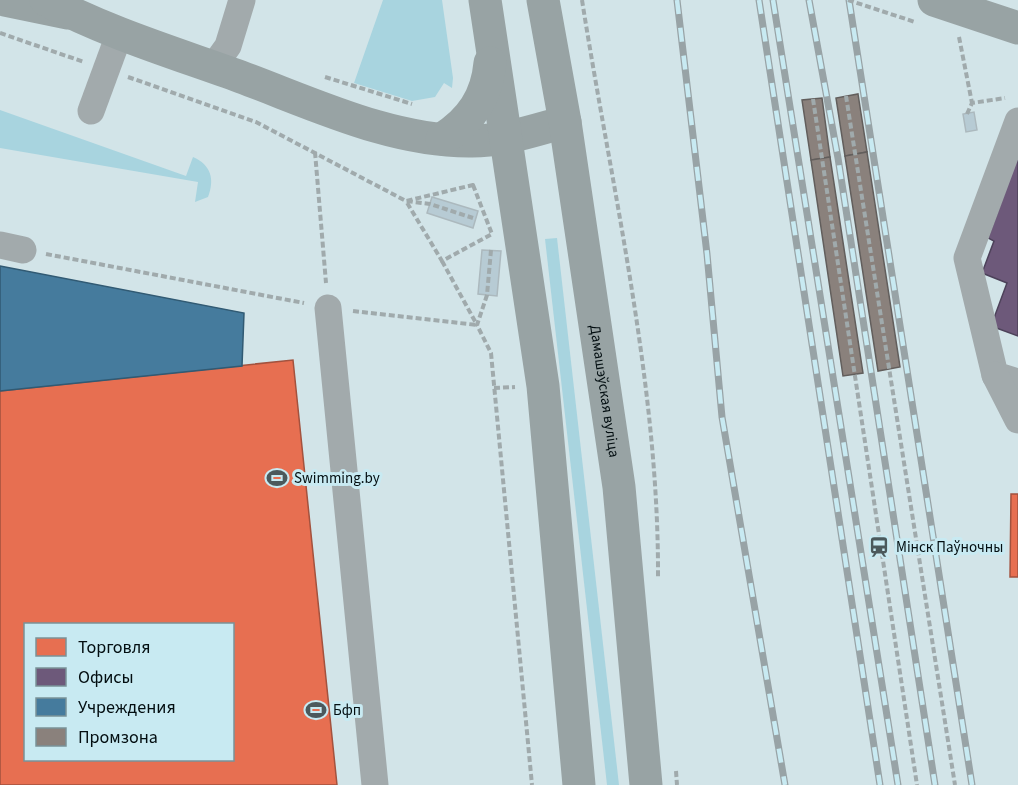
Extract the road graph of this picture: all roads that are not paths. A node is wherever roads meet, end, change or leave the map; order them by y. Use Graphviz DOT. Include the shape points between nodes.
graph roads {
  1 [pos="6,0"];
  2 [pos="228,0"];
  3 [pos="242,0"];
  4 [pos="485,0"];
  5 [pos="543,0"];
  6 [pos="934,0"];
  7 [pos="60,7"];
  8 [pos="1018,28"];
  9 [pos="119,35"];
  10 [pos="492,42"];
  11 [pos="213,67"];
  12 [pos="1012,110"];
  13 [pos="91,111"];
  14 [pos="565,122"];
  15 [pos="506,138"];
  16 [pos="442,139"];
  17 [pos="328,308"];
  18 [pos="1006,379"];
  19 [pos="1018,420"];
  20 [pos="375,785"];
  21 [pos="579,785"];
  22 [pos="646,785"];
  1 -- 7 [label="main road"];
  2 -- 11 [label="lane" via="215,43"];
  3 -- 11 [label="lane" via="228,46"];
  4 -- 10 [label="main road"];
  5 -- 14 [label="main road, Дамашэўская вуліца"];
  6 -- 8 [label="main road, bridge"];
  7 -- 9 [label="main road"];
  9 -- 11 [label="main road"];
  9 -- 13 [label="lane"];
  10 -- 15 [label="main road"];
  10 -- 16 [label="main road" via="489,71 479,104 456,130"];
  11 -- 16 [label="main road" via="377,126"];
  12 -- 18 [label="lane" via="967,258"];
  14 -- 15 [label="main road"];
  14 -- 22 [label="main road, Дамашэўская вуліца" via="619,487"];
  15 -- 16 [label="main road"];
  15 -- 21 [label="main road" via="543,386"];
  17 -- 20 [label="lane"];
  18 -- 19 [label="lane"];
}
